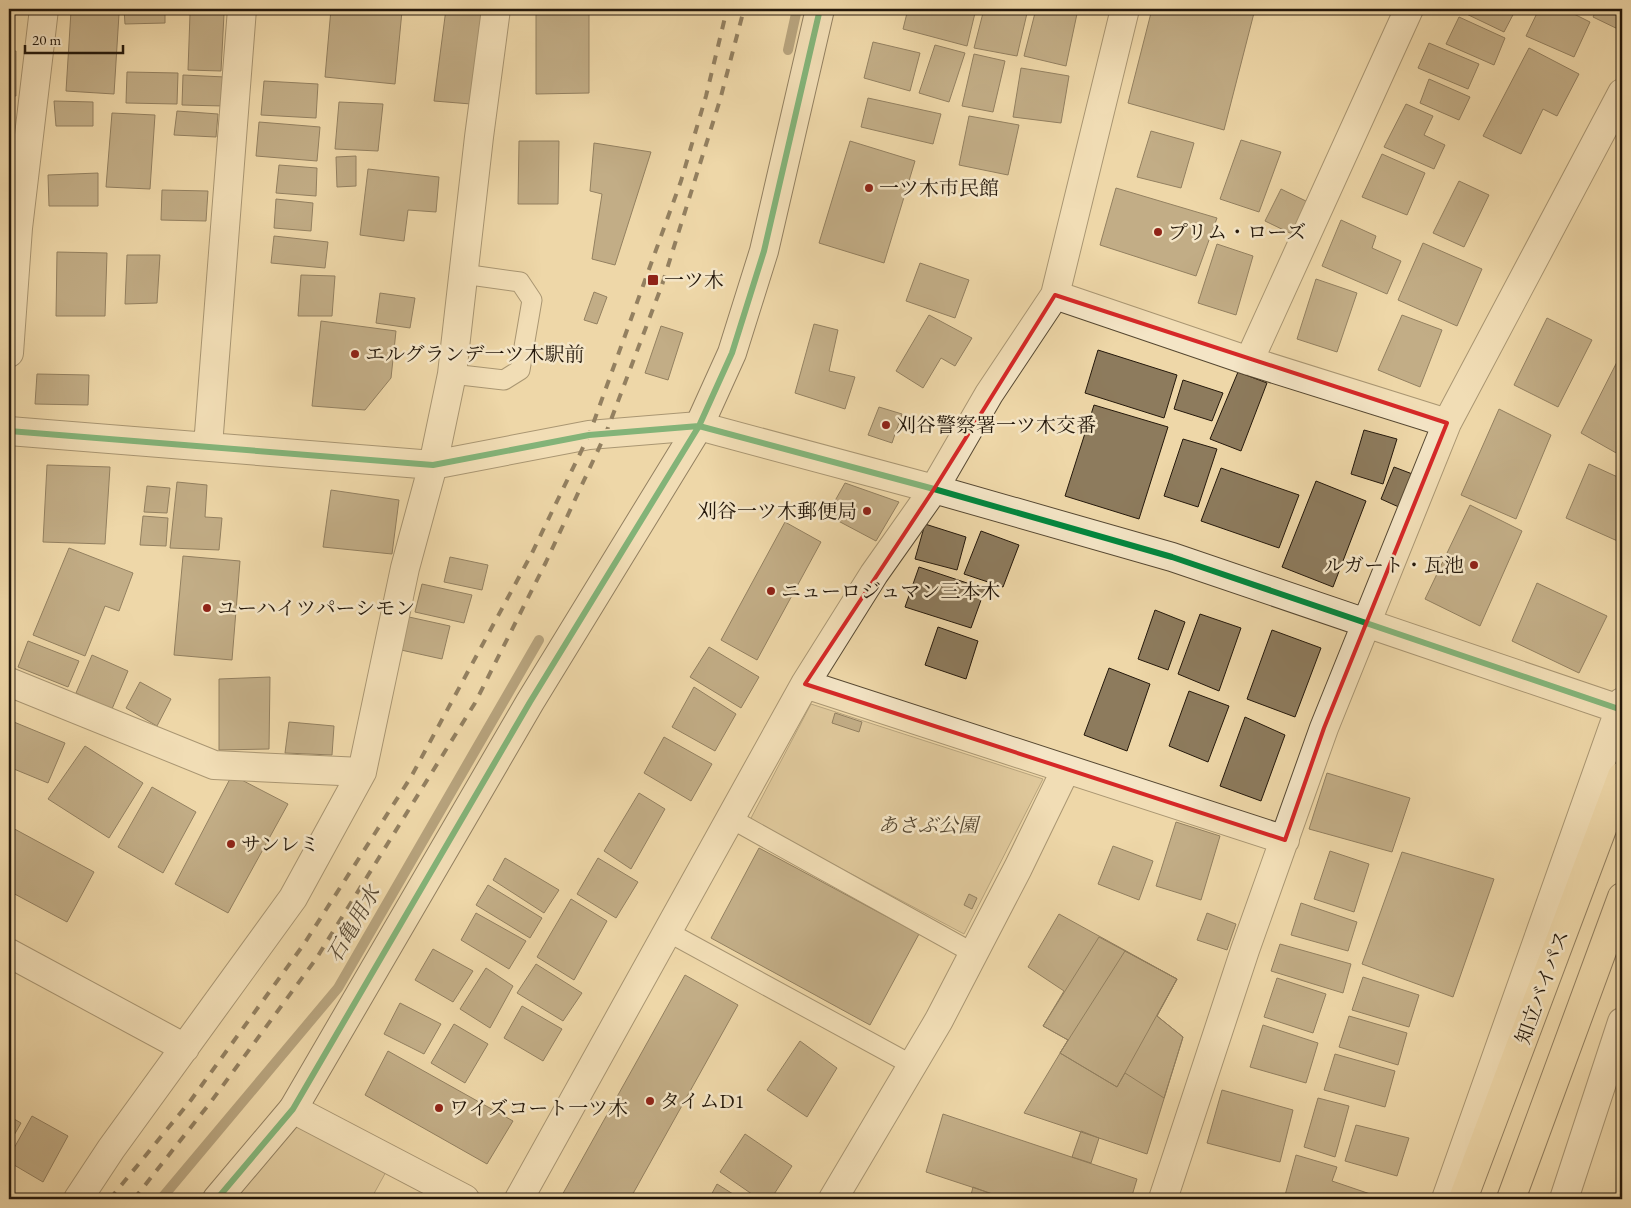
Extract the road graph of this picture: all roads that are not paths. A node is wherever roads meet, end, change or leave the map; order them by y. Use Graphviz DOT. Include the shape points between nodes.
graph roads {
  1 [pos="44,9"];
  2 [pos="242,9"];
  3 [pos="496,9"];
  4 [pos="820,9"];
  5 [pos="1125,9"];
  6 [pos="1409,9"];
  7 [pos="1622,93"];
  8 [pos="14,228"];
  9 [pos="463,274"];
  10 [pos="1055,295"];
  11 [pos="9,353"];
  12 [pos="1249,361"];
  13 [pos="452,374"];
  14 [pos="1447,424"];
  15 [pos="699,426"];
  16 [pos="9,431"];
  17 [pos="208,446"];
  18 [pos="434,465"];
  19 [pos="934,489"];
  20 [pos="1368,622"];
  21 [pos="9,682"];
  22 [pos="805,684"];
  23 [pos="1621,706"];
  24 [pos="1066,769"];
  25 [pos="362,772"];
  26 [pos="1622,776"];
  27 [pos="730,818"];
  28 [pos="1285,840"];
  29 [pos="1622,897"];
  30 [pos="668,932"];
  31 [pos="9,953"];
  32 [pos="973,953"];
  33 [pos="1622,1022"];
  34 [pos="186,1048"];
  35 [pos="912,1066"];
  36 [pos="293,1109"];
  37 [pos="78,1199"];
  38 [pos="217,1199"];
  39 [pos="465,1199"];
  40 [pos="519,1199"];
  41 [pos="833,1199"];
  42 [pos="1163,1199"];
  43 [pos="1446,1199"];
  44 [pos="1463,1199"];
  45 [pos="1511,1199"];
  46 [pos="1564,1199"];
  1 -- 8 [label="street"];
  2 -- 17 [label="street"];
  3 -- 9 [label="street"];
  4 -- 15 [label="street" via="764,251 732,353"];
  5 -- 10 [label="street"];
  6 -- 12 [label="street"];
  7 -- 14 [label="street"];
  8 -- 11 [label="street"];
  9 -- 13 [label="street"];
  9 -- 13 [label="lane" via="520,282 532,300 520,370 504,380"];
  10 -- 12 [label="street"];
  10 -- 19 [label="street" via="990,394"];
  12 -- 14 [label="street"];
  13 -- 18 [label="street"];
  14 -- 20 [label="street"];
  15 -- 18 [label="street" via="588,435"];
  15 -- 19 [label="street"];
  15 -- 36 [label="street" via="530,702"];
  16 -- 17 [label="street"];
  17 -- 18 [label="street"];
  18 -- 25 [label="street" via="405,568"];
  19 -- 20 [label="street" via="1172,557"];
  19 -- 22 [label="street" via="874,574"];
  20 -- 23 [label="street"];
  20 -- 28 [label="street" via="1324,728"];
  21 -- 25 [label="street" via="214,765"];
  22 -- 24 [label="street"];
  22 -- 27 [label="street"];
  23 -- 43 [label="street"];
  24 -- 28 [label="street"];
  24 -- 32 [label="street"];
  25 -- 34 [label="street" via="293,898"];
  26 -- 44 [label="highway, 知立バイパス"];
  27 -- 30 [label="street"];
  27 -- 32 [label="lane"];
  28 -- 42 [label="street"];
  29 -- 45 [label="highway"];
  30 -- 35 [label="lane"];
  30 -- 40 [label="street"];
  31 -- 34 [label="street"];
  32 -- 35 [label="street"];
  33 -- 46 [label="street"];
  34 -- 37 [label="street"];
  35 -- 41 [label="street"];
  36 -- 38 [label="street"];
  36 -- 39 [label="street"];
}
